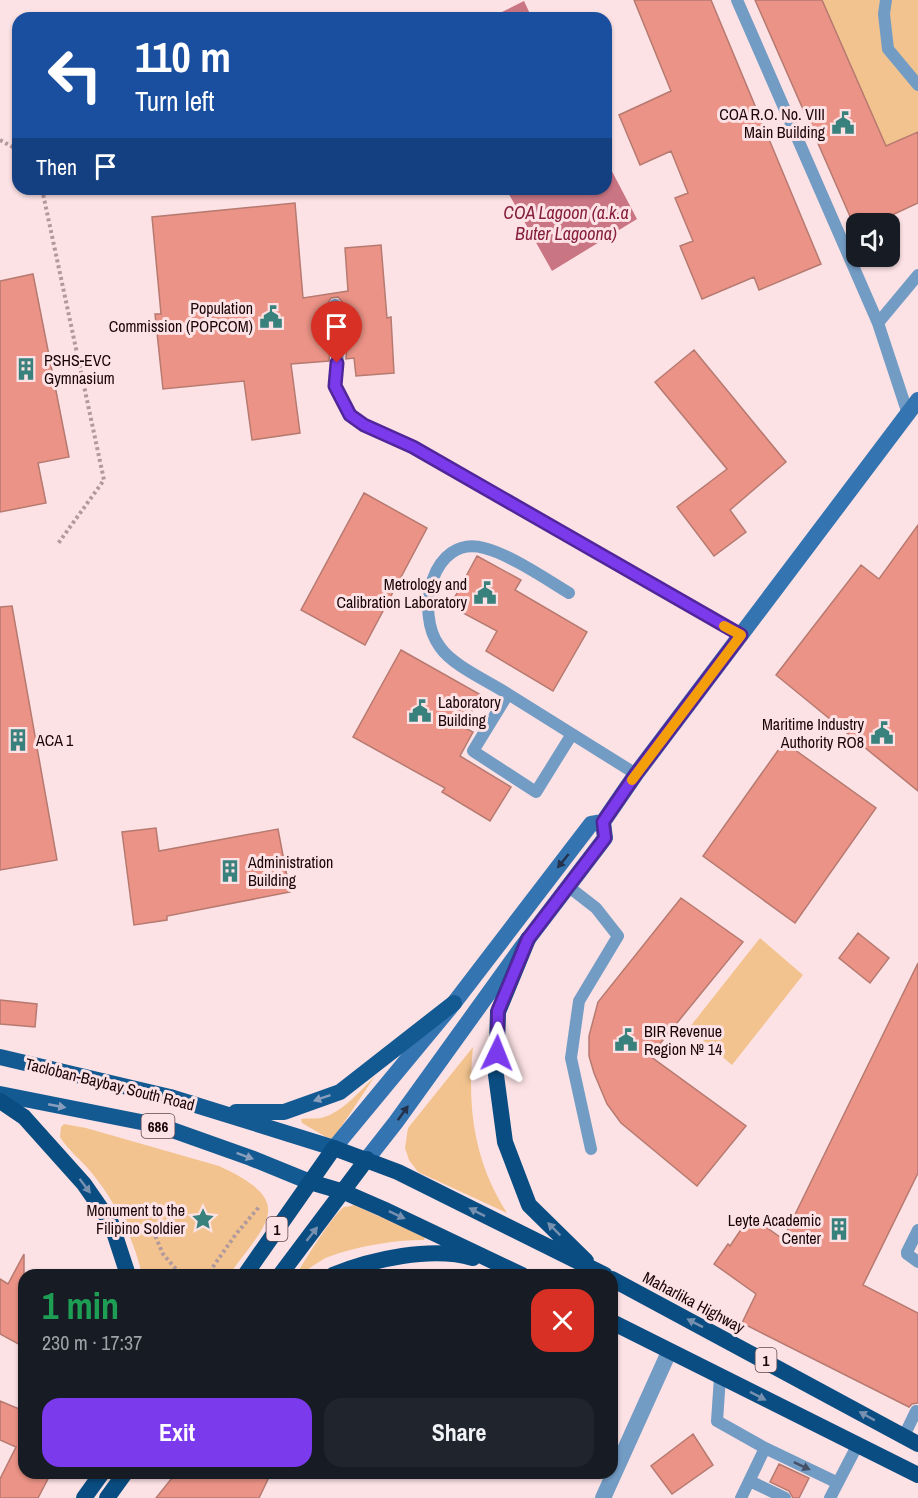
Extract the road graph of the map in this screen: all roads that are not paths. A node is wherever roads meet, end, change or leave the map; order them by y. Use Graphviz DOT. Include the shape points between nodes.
graph roads {
  1 [pos="737,0"];
  2 [pos="886,0"];
  3 [pos="918,85"];
  4 [pos="918,275"];
  5 [pos="335,306"];
  6 [pos="878,323"];
  7 [pos="918,400"];
  8 [pos="908,414"];
  9 [pos="569,593"];
  10 [pos="741,635"];
  11 [pos="508,694"];
  12 [pos="572,734"];
  13 [pos="636,774"];
  14 [pos="603,822"];
  15 [pos="569,887"];
  16 [pos="528,939"];
  17 [pos="454,1003"];
  18 [pos="0,1057"];
  19 [pos="0,1094"];
  20 [pos="0,1101"];
  21 [pos="220,1113"];
  22 [pos="334,1148"];
  23 [pos="591,1149"];
  24 [pos="367,1159"];
  25 [pos="310,1182"];
  26 [pos="344,1192"];
  27 [pos="918,1230"];
  28 [pos="918,1262"];
  29 [pos="126,1269"];
  30 [pos="249,1269"];
  31 [pos="285,1269"];
  32 [pos="348,1269"];
  33 [pos="509,1269"];
  34 [pos="511,1269"];
  35 [pos="592,1269"];
  36 [pos="596,1269"];
  37 [pos="618,1282"];
  38 [pos="618,1325"];
  39 [pos="669,1352"];
  40 [pos="720,1377"];
  41 [pos="916,1410"];
  42 [pos="911,1440"];
  43 [pos="857,1446"];
  44 [pos="765,1448"];
  45 [pos="618,1465"];
  46 [pos="918,1475"];
  47 [pos="98,1479"];
  48 [pos="121,1479"];
  49 [pos="612,1479"];
  50 [pos="750,1481"];
  51 [pos="838,1483"];
  52 [pos="84,1498"];
  53 [pos="107,1498"];
  54 [pos="603,1498"];
  55 [pos="741,1498"];
  56 [pos="785,1498"];
  57 [pos="830,1498"];
  1 -- 6 [label="lane"];
  2 -- 3 [label="lane" via="888,49"];
  4 -- 6 [label="lane"];
  5 -- 10 [label="lane" via="339,340 335,386 350,415 413,447"];
  6 -- 8 [label="lane"];
  7 -- 8 [label="main road, 686"];
  8 -- 10 [label="main road, 686"];
  9 -- 11 [label="lane" via="484,548 469,547 447,556 435,573 428,593 428,620 440,649"];
  10 -- 13 [label="main road, 686"];
  11 -- 12 [label="lane"];
  11 -- 12 [label="lane" via="473,751 536,792"];
  12 -- 13 [label="lane"];
  13 -- 14 [label="main road, 686"];
  14 -- 15 [label="main road, 686" via="605,838"];
  14 -- 17 [label="main road, 686, one-way" via="591,824"];
  15 -- 16 [label="main road, 686"];
  15 -- 23 [label="lane" via="597,908 618,936 579,1001 571,1058"];
  24 -- 16 [label="main road, 686, one-way"];
  36 -- 16 [label="highway, one-way" via="529,1205 505,1142 496,1074 498,1011"];
  17 -- 21 [label="main road, 686, one-way" via="340,1092 285,1112"];
  17 -- 22 [label="main road, 686"];
  18 -- 21 [label="main road, Tacloban-Baybay South Road / 686"];
  19 -- 25 [label="main road, Tacloban-Baybay South Road / 686, one-way" via="160,1126"];
  20 -- 29 [label="highway, one-way" via="24,1117 84,1184 111,1223"];
  21 -- 22 [label="main road, 686"];
  22 -- 24 [label="highway"];
  22 -- 25 [label="highway"];
  24 -- 26 [label="highway"];
  35 -- 24 [label="highway, one-way"];
  25 -- 26 [label="highway"];
  25 -- 30 [label="highway, 1"];
  31 -- 26 [label="highway, 1, one-way"];
  26 -- 34 [label="highway, one-way"];
  27 -- 28 [label="lane" via="907,1254"];
  32 -- 33 [label="highway" via="406,1255 461,1254"];
  42 -- 37 [label="highway, Maharlika Highway / 1, one-way"];
  38 -- 39 [label="highway, 1"];
  39 -- 40 [label="highway, 1"];
  39 -- 45 [label="street"];
  40 -- 43 [label="highway, 1, one-way"];
  40 -- 44 [label="lane" via="717,1421"];
  41 -- 42 [label="lane"];
  43 -- 46 [label="highway, 1"];
  43 -- 51 [label="lane"];
  44 -- 50 [label="lane"];
  44 -- 51 [label="lane, one-way"];
  47 -- 52 [label="highway"];
  48 -- 53 [label="highway"];
  49 -- 54 [label="street"];
  50 -- 55 [label="lane"];
  50 -- 56 [label="lane"];
  51 -- 57 [label="lane"];
}
